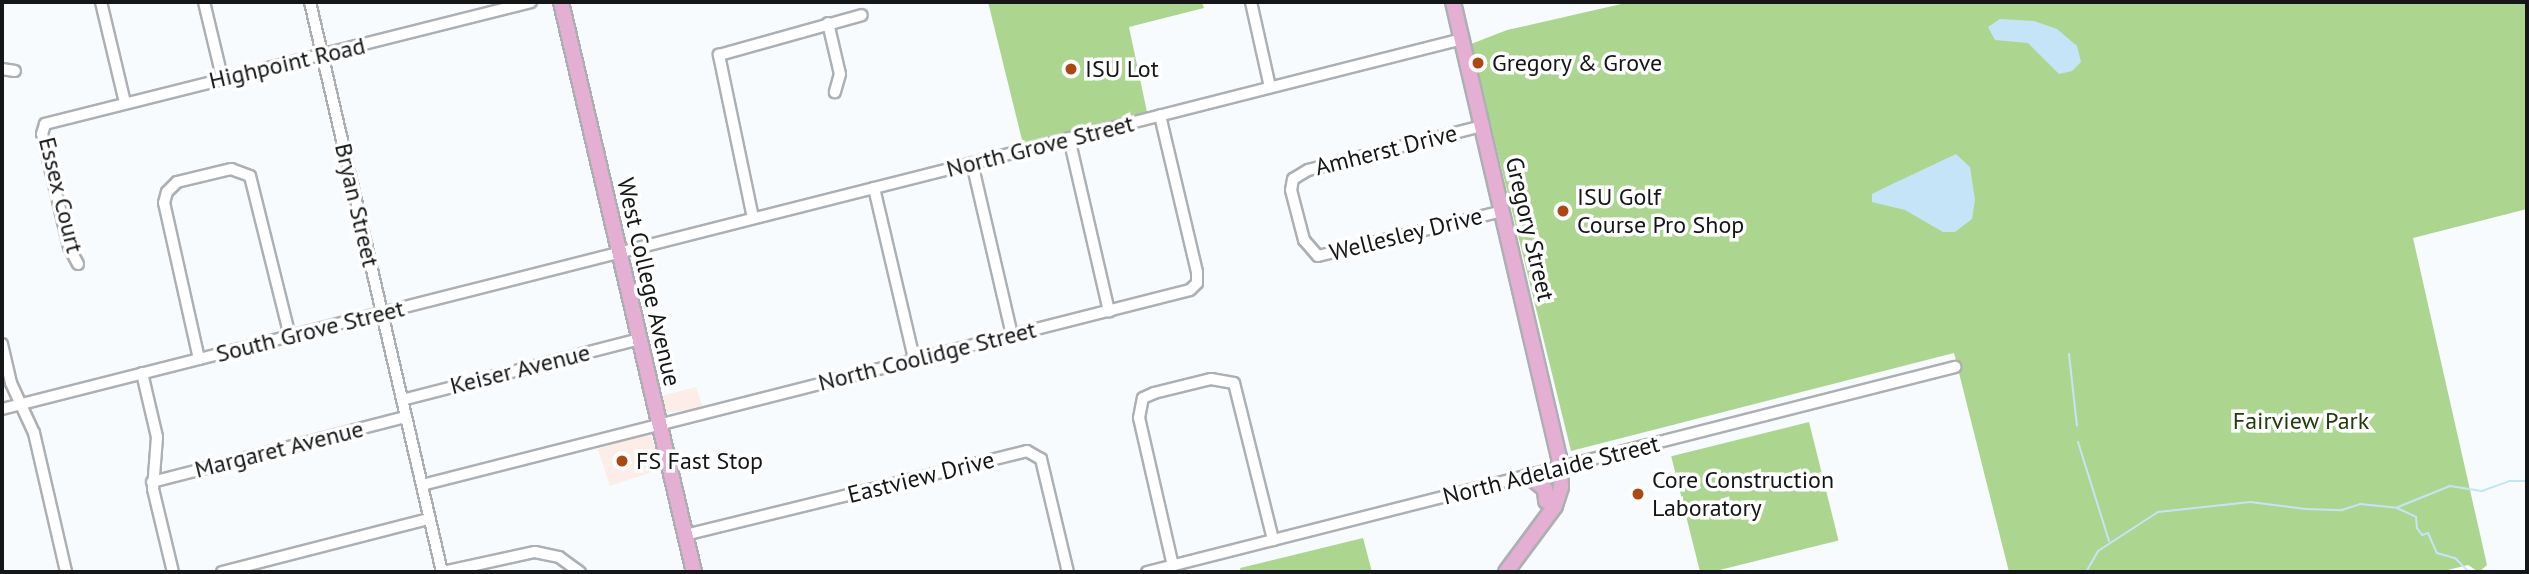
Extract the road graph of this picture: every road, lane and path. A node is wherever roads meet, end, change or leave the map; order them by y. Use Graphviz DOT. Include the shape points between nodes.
graph roads {
  1 [pos="101,2"];
  2 [pos="204,2"];
  3 [pos="310,2"];
  4 [pos="531,2"];
  5 [pos="561,2"];
  6 [pos="1251,2"];
  7 [pos="1453,2"];
  8 [pos="862,15"];
  9 [pos="828,23"];
  10 [pos="1461,39"];
  11 [pos="321,52"];
  12 [pos="2,69"];
  13 [pos="15,71"];
  14 [pos="222,78"];
  15 [pos="1270,87"];
  16 [pos="835,92"];
  17 [pos="125,103"];
  18 [pos="1160,115"];
  19 [pos="44,126"];
  20 [pos="1482,126"];
  21 [pos="1069,138"];
  22 [pos="972,163"];
  23 [pos="874,188"];
  24 [pos="1502,211"];
  25 [pos="753,218"];
  26 [pos="619,251"];
  27 [pos="1312,252"];
  28 [pos="78,264"];
  29 [pos="1109,311"];
  30 [pos="382,312"];
  31 [pos="1012,335"];
  32 [pos="290,336"];
  33 [pos="639,339"];
  34 [pos="2,344"];
  35 [pos="199,359"];
  36 [pos="914,359"];
  37 [pos="1955,367"];
  38 [pos="142,373"];
  39 [pos="402,400"];
  40 [pos="21,404"];
  41 [pos="2,409"];
  42 [pos="406,417"];
  43 [pos="659,424"];
  44 [pos="1559,468"];
  45 [pos="1529,475"];
  46 [pos="152,482"];
  47 [pos="422,485"];
  48 [pos="1546,501"];
  49 [pos="429,519"];
  50 [pos="685,535"];
  51 [pos="1273,540"];
  52 [pos="1173,566"];
  53 [pos="66,572"];
  54 [pos="173,572"];
  55 [pos="222,572"];
  56 [pos="442,572"];
  57 [pos="580,572"];
  58 [pos="694,572"];
  59 [pos="1068,572"];
  60 [pos="1147,572"];
  61 [pos="1495,572"];
  62 [pos="1506,572"];
  1 -- 17 [label="street"];
  2 -- 14 [label="street"];
  3 -- 11 [label="street, Bryan Street"];
  4 -- 11 [label="street, Highpoint Road"];
  5 -- 26 [label="main road, West College Avenue"];
  6 -- 15 [label="street"];
  7 -- 10 [label="main road, Gregory Street"];
  8 -- 9 [label="street"];
  9 -- 16 [label="street" via="840,74"];
  9 -- 25 [label="street" via="719,55"];
  10 -- 15 [label="street, North Grove Street"];
  10 -- 20 [label="main road, Gregory Street"];
  11 -- 14 [label="street, Highpoint Road"];
  11 -- 30 [label="street, Bryan Street"];
  12 -- 13 [label="street"];
  14 -- 17 [label="street, Highpoint Road"];
  15 -- 18 [label="street, North Grove Street"];
  17 -- 19 [label="street, Highpoint Road"];
  18 -- 21 [label="street, North Grove Street"];
  18 -- 29 [label="street, North Coolidge Street" via="1196,272 1195,286"];
  19 -- 28 [label="street, Essex Court" via="42,134 66,235"];
  20 -- 24 [label="main road, Gregory Street"];
  20 -- 27 [label="street, Amherst Drive" via="1308,170 1293,179 1294,203"];
  21 -- 22 [label="street, North Grove Street"];
  21 -- 29 [label="street"];
  22 -- 23 [label="street, North Grove Street"];
  22 -- 31 [label="street"];
  23 -- 25 [label="street, North Grove Street"];
  23 -- 36 [label="street"];
  24 -- 27 [label="street, Wellesley Drive" via="1323,256"];
  24 -- 44 [label="main road, Gregory Street"];
  25 -- 26 [label="street, North Grove Street"];
  26 -- 30 [label="street, South Grove Street"];
  26 -- 33 [label="main road, West College Avenue"];
  29 -- 31 [label="street, North Coolidge Street"];
  30 -- 32 [label="street, South Grove Street"];
  30 -- 39 [label="street, Bryan Street"];
  31 -- 36 [label="street, North Coolidge Street"];
  32 -- 35 [label="street, South Grove Street"];
  32 -- 35 [label="street" via="257,192 246,173 231,169 177,182 167,191 164,203"];
  33 -- 39 [label="street, Keiser Avenue"];
  33 -- 43 [label="main road, West College Avenue"];
  34 -- 40 [label="street"];
  35 -- 38 [label="street, South Grove Street"];
  36 -- 43 [label="street, North Coolidge Street"];
  37 -- 44 [label="street, North Adelaide Street"];
  38 -- 40 [label="street, South Grove Street"];
  38 -- 46 [label="street" via="157,437"];
  39 -- 42 [label="street, Bryan Street"];
  40 -- 41 [label="street, South Grove Street"];
  40 -- 53 [label="street" via="34,433"];
  42 -- 46 [label="street, Margaret Avenue"];
  42 -- 47 [label="street, Bryan Street"];
  43 -- 47 [label="street, North Coolidge Street"];
  43 -- 50 [label="main road, West College Avenue"];
  44 -- 45 [label="street, North Adelaide Street"];
  44 -- 48 [label="main road"];
  44 -- 62 [label="main road, Gregory Street" via="1561,487 1555,506"];
  45 -- 48 [label="main road" via="1545,489"];
  45 -- 51 [label="street, North Adelaide Street"];
  46 -- 54 [label="street"];
  47 -- 49 [label="street, Bryan Street"];
  48 -- 61 [label="main road"];
  49 -- 55 [label="street"];
  49 -- 56 [label="street, Bryan Street"];
  50 -- 58 [label="main road, West College Avenue"];
  50 -- 59 [label="street, Eastview Drive" via="1027,451 1041,459"];
  51 -- 52 [label="street, North Adelaide Street"];
  51 -- 52 [label="street" via="1234,383 1211,379 1154,393 1143,398 1139,418"];
  52 -- 60 [label="street, North Adelaide Street"];
  56 -- 57 [label="street" via="535,552 559,557"];
}
